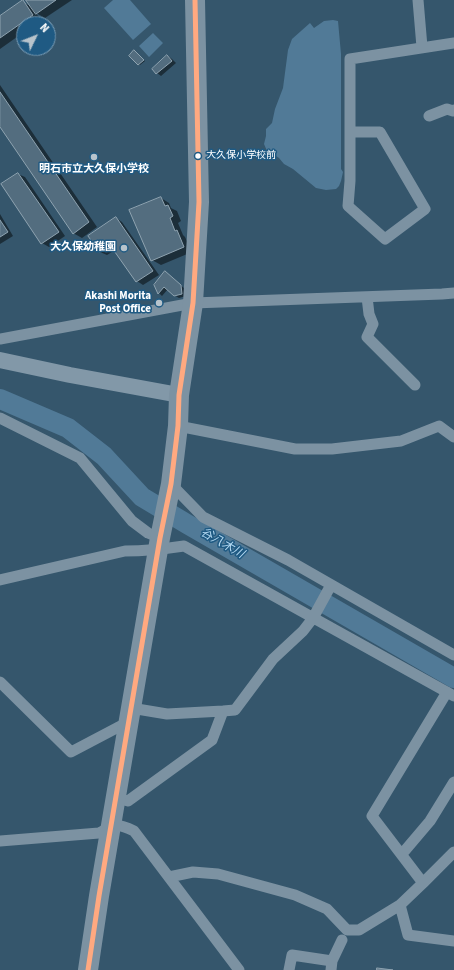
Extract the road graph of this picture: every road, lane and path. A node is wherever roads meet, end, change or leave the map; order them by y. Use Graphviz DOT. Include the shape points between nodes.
graph roads {
  1 [pos="195,0"];
  2 [pos="418,0"];
  3 [pos="454,43"];
  4 [pos="422,47"];
  5 [pos="454,110"];
  6 [pos="429,116"];
  7 [pos="350,132"];
  8 [pos="454,293"];
  9 [pos="367,297"];
  10 [pos="193,303"];
  11 [pos="0,339"];
  12 [pos="0,360"];
  13 [pos="415,385"];
  14 [pos="179,395"];
  15 [pos="0,418"];
  16 [pos="178,426"];
  17 [pos="454,437"];
  18 [pos="171,484"];
  19 [pos="159,544"];
  20 [pos="2,576"];
  21 [pos="331,585"];
  22 [pos="312,618"];
  23 [pos="454,655"];
  24 [pos="0,682"];
  25 [pos="450,694"];
  26 [pos="223,711"];
  27 [pos="130,715"];
  28 [pos="454,782"];
  29 [pos="116,798"];
  30 [pos="112,826"];
  31 [pos="0,841"];
  32 [pos="454,852"];
  33 [pos="402,854"];
  34 [pos="169,877"];
  35 [pos="423,883"];
  36 [pos="400,905"];
  37 [pos="342,940"];
  38 [pos="454,940"];
  39 [pos="239,958"];
  40 [pos="331,965"];
  41 [pos="88,970"];
  42 [pos="239,970"];
  43 [pos="289,970"];
  1 -- 10 [label="highway" via="199,202"];
  2 -- 4 [label="street"];
  3 -- 4 [label="street"];
  4 -- 7 [label="street" via="350,58"];
  5 -- 6 [label="street" via="447,109"];
  7 -- 7 [label="street" via="348,206 385,238 425,209 380,132"];
  8 -- 9 [label="street"];
  9 -- 10 [label="street"];
  9 -- 13 [label="street" via="373,324 366,337"];
  10 -- 11 [label="street"];
  10 -- 14 [label="highway"];
  12 -- 14 [label="street"];
  14 -- 16 [label="highway"];
  15 -- 19 [label="street" via="80,458 132,521"];
  16 -- 17 [label="street" via="295,448 332,449 401,441 439,426"];
  16 -- 18 [label="highway"];
  18 -- 19 [label="highway"];
  18 -- 21 [label="street" via="204,517"];
  19 -- 20 [label="street" via="142,551 125,551"];
  19 -- 22 [label="street" via="184,546"];
  19 -- 27 [label="highway"];
  21 -- 22 [label="street"];
  21 -- 23 [label="street"];
  22 -- 25 [label="street"];
  22 -- 26 [label="street" via="303,631 273,659 235,710"];
  24 -- 27 [label="street" via="71,752"];
  25 -- 33 [label="street" via="372,816"];
  26 -- 27 [label="street"];
  26 -- 29 [label="street" via="212,740 128,801"];
  27 -- 29 [label="highway"];
  28 -- 33 [label="street" via="430,821"];
  29 -- 30 [label="highway"];
  30 -- 31 [label="street" via="99,833"];
  30 -- 34 [label="street" via="123,826 134,831"];
  30 -- 41 [label="highway"];
  32 -- 35 [label="street"];
  33 -- 35 [label="street"];
  34 -- 36 [label="street" via="193,872 218,874 295,895 326,909 347,930 359,930"];
  34 -- 42 [label="street"];
  35 -- 36 [label="street"];
  36 -- 38 [label="street" via="408,935"];
  37 -- 40 [label="street"];
  39 -- 42 [label="street"];
  40 -- 43 [label="street" via="292,955"];
}
